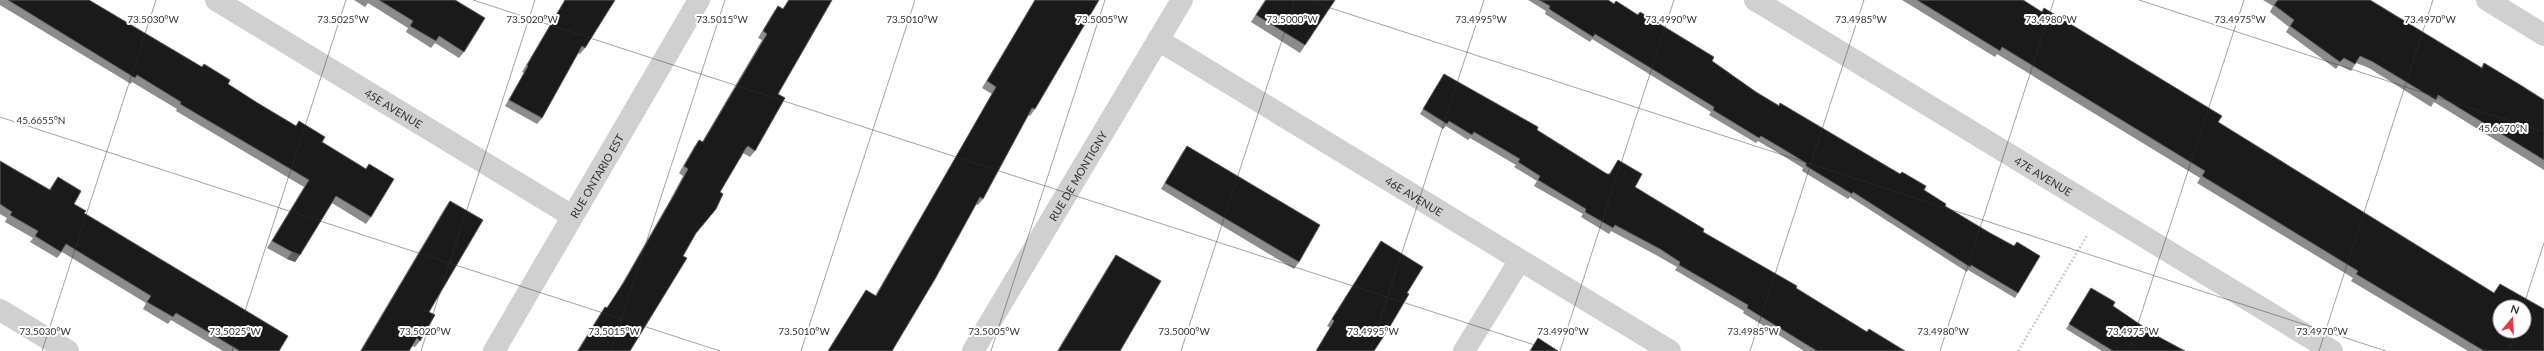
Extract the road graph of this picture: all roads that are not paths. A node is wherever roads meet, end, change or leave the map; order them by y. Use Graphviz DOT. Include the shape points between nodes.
graph roads {
  1 [pos="216,0"];
  2 [pos="699,0"];
  3 [pos="1182,0"];
  4 [pos="1755,0"];
  5 [pos="2487,0"];
  6 [pos="2544,35"];
  7 [pos="1158,40"];
  8 [pos="572,216"];
  9 [pos="1520,260"];
  10 [pos="0,310"];
  11 [pos="68,351"];
  12 [pos="494,351"];
  13 [pos="973,351"];
  14 [pos="1464,351"];
  15 [pos="1670,351"];
  16 [pos="2332,351"];
  1 -- 8 [label="street, 45E AVENUE"];
  2 -- 8 [label="street, RUE ONTARIO EST"];
  3 -- 7 [label="street, RUE DE MONTIGNY"];
  4 -- 16 [label="street, 47E AVENUE"];
  5 -- 6 [label="street"];
  7 -- 9 [label="street, 46E AVENUE"];
  7 -- 13 [label="street, RUE DE MONTIGNY"];
  8 -- 12 [label="street, RUE ONTARIO EST"];
  9 -- 14 [label="street"];
  9 -- 15 [label="street, 46E AVENUE"];
  10 -- 11 [label="street"];
}
